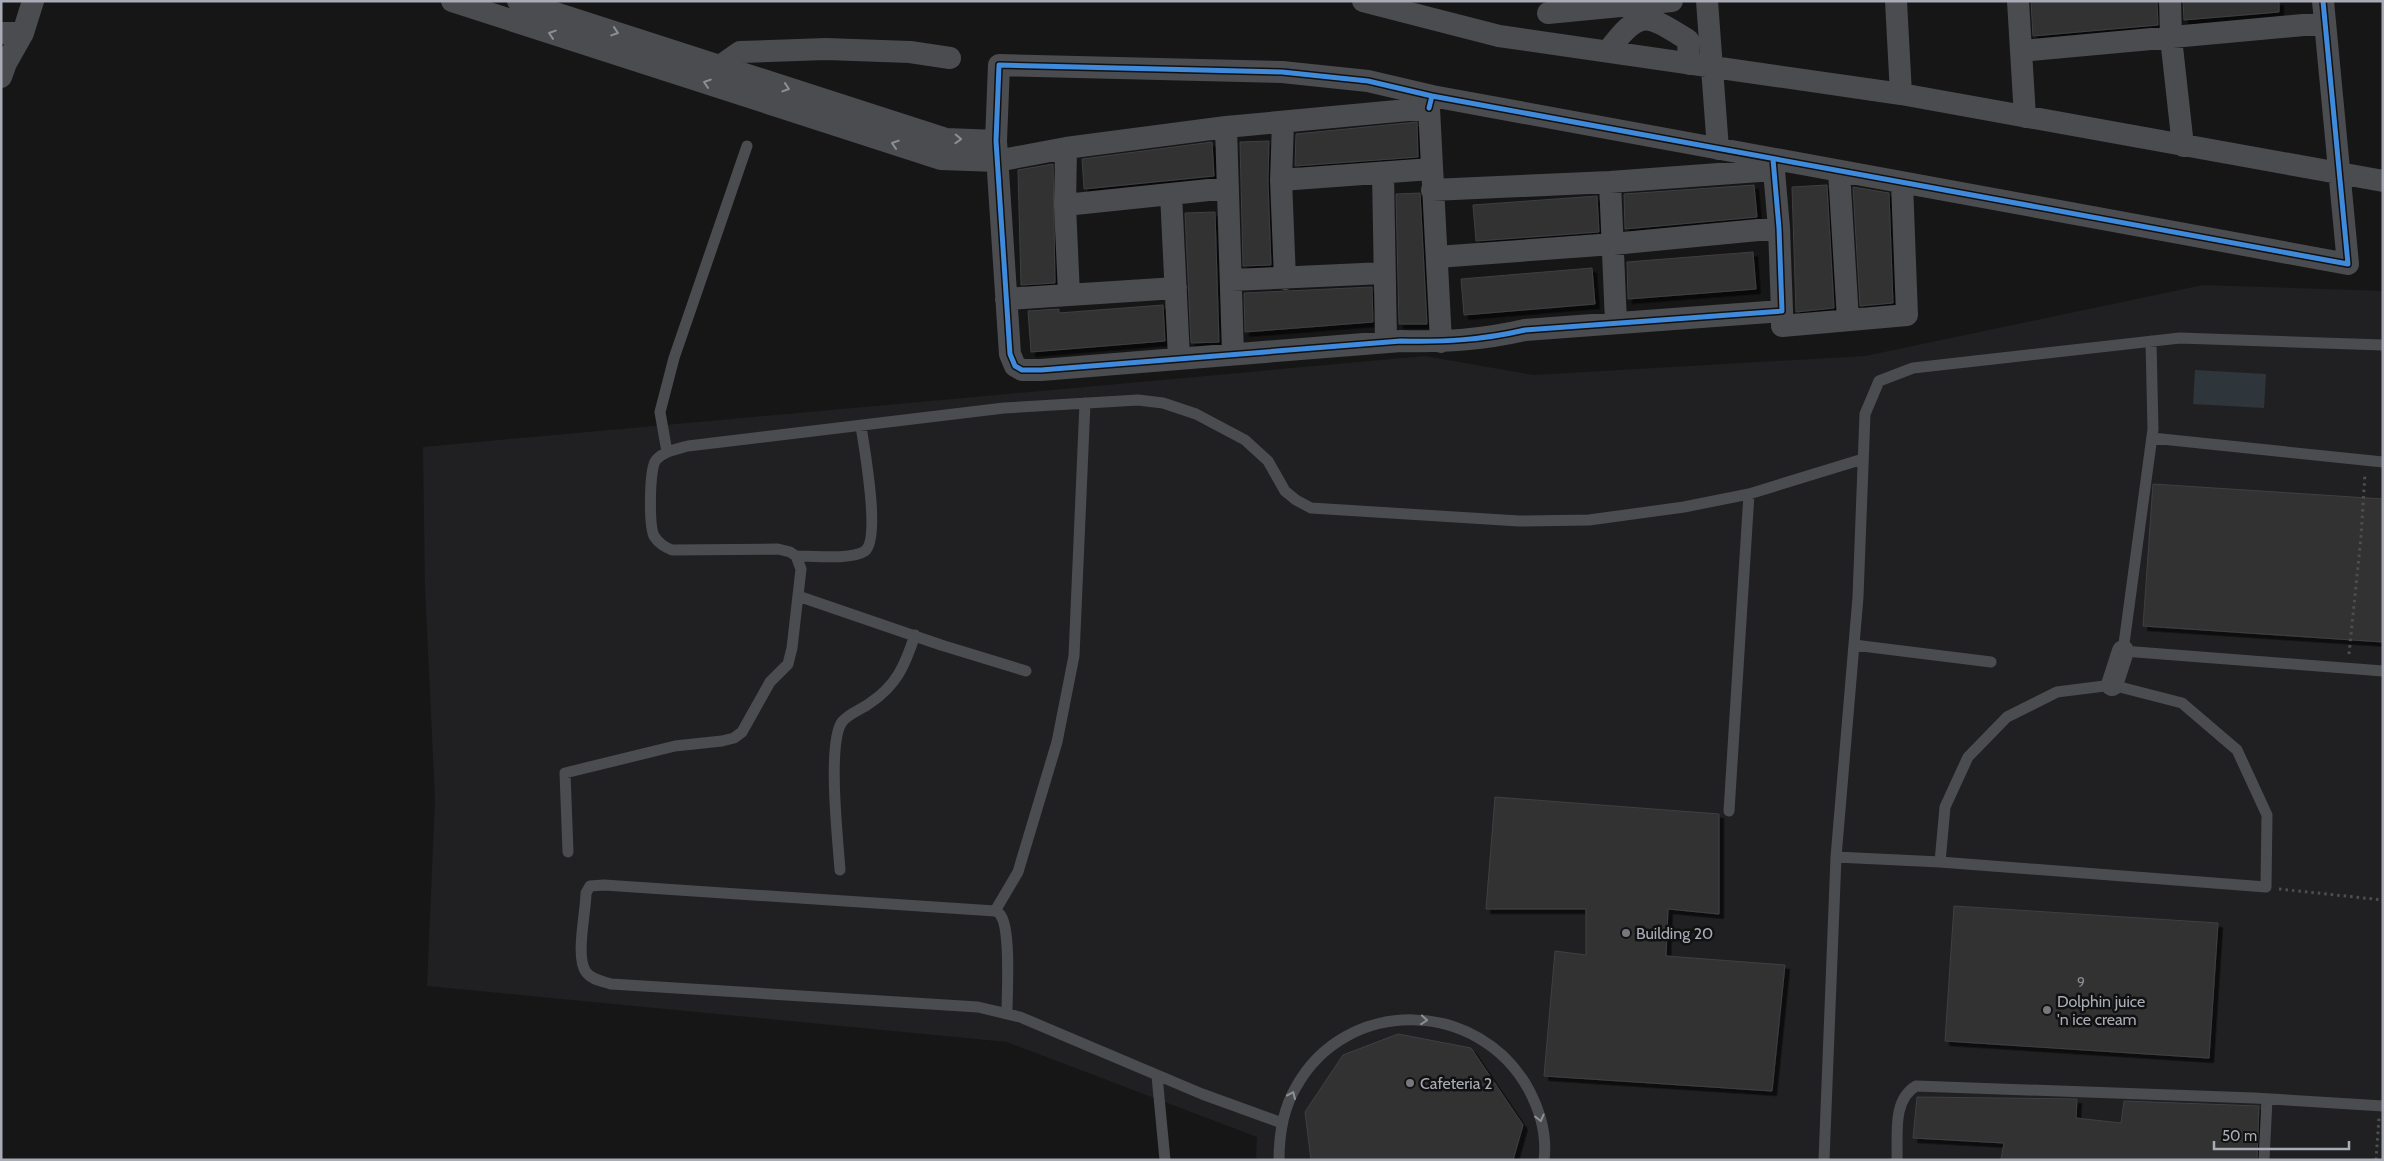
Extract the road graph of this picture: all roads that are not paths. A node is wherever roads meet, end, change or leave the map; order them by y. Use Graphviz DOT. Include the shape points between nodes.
graph roads {
  1 [pos="33,1"];
  2 [pos="452,1"];
  3 [pos="518,1"];
  4 [pos="1363,1"];
  5 [pos="1672,1"];
  6 [pos="1707,1"];
  7 [pos="1896,1"];
  8 [pos="2018,1"];
  9 [pos="2170,1"];
  10 [pos="2323,1"];
  11 [pos="1548,7"];
  12 [pos="2325,23"];
  13 [pos="12,33"];
  14 [pos="2171,38"];
  15 [pos="1551,43"];
  16 [pos="1608,51"];
  17 [pos="2021,51"];
  18 [pos="950,58"];
  19 [pos="1689,64"];
  20 [pos="720,66"];
  21 [pos="1713,68"];
  22 [pos="1,77"];
  23 [pos="747,86"];
  24 [pos="1901,94"];
  25 [pos="1430,102"];
  26 [pos="2025,117"];
  27 [pos="1283,122"];
  28 [pos="1226,127"];
  29 [pos="747,146"];
  30 [pos="2183,146"];
  31 [pos="1066,148"];
  32 [pos="1718,149"];
  33 [pos="996,151"];
  34 [pos="1773,165"];
  35 [pos="1839,171"];
  36 [pos="1383,172"];
  37 [pos="2341,172"];
  38 [pos="1431,179"];
  39 [pos="1280,180"];
  40 [pos="2383,181"];
  41 [pos="1610,182"];
  42 [pos="1902,183"];
  43 [pos="1228,188"];
  44 [pos="1171,194"];
  45 [pos="1065,205"];
  46 [pos="1779,228"];
  47 [pos="1613,244"];
  48 [pos="1437,257"];
  49 [pos="1384,273"];
  50 [pos="1285,278"];
  51 [pos="1232,280"];
  52 [pos="1176,288"];
  53 [pos="1069,295"];
  54 [pos="1006,299"];
  55 [pos="1782,311"];
  56 [pos="1848,320"];
  57 [pos="1616,322"];
  58 [pos="2151,341"];
  59 [pos="1386,342"];
  60 [pos="1441,342"];
  61 [pos="2383,345"];
  62 [pos="1233,354"];
  63 [pos="1179,358"];
  64 [pos="1084,403"];
  65 [pos="862,426"];
  66 [pos="2152,438"];
  67 [pos="667,452"];
  68 [pos="1864,459"];
  69 [pos="2383,462"];
  70 [pos="1749,494"];
  71 [pos="796,556"];
  72 [pos="798,596"];
  73 [pos="915,635"];
  74 [pos="1854,645"];
  75 [pos="2123,651"];
  76 [pos="1991,662"];
  77 [pos="1026,671"];
  78 [pos="2383,671"];
  79 [pos="2112,685"];
  80 [pos="1729,811"];
  81 [pos="568,852"];
  82 [pos="1836,857"];
  83 [pos="1940,862"];
  84 [pos="840,870"];
  85 [pos="995,911"];
  86 [pos="1007,1013"];
  87 [pos="1157,1076"];
  88 [pos="2267,1099"];
  89 [pos="2381,1106"];
  90 [pos="1282,1123"];
  91 [pos="1165,1160"];
  92 [pos="1279,1160"];
  93 [pos="1544,1160"];
  94 [pos="1824,1160"];
  95 [pos="1897,1160"];
  96 [pos="2264,1160"];
  1 -- 13 [label="street"];
  23 -- 2 [label="street, one-way"];
  3 -- 20 [label="street, one-way"];
  4 -- 15 [label="street" via="1499,36"];
  5 -- 11 [label="street"];
  6 -- 21 [label="street"];
  7 -- 24 [label="street"];
  8 -- 17 [label="street"];
  9 -- 14 [label="street"];
  10 -- 12 [label="street"];
  11 -- 15 [label="street"];
  12 -- 14 [label="street"];
  12 -- 37 [label="street"];
  13 -- 22 [label="street"];
  14 -- 17 [label="street"];
  14 -- 30 [label="street"];
  15 -- 16 [label="street"];
  16 -- 19 [label="street"];
  16 -- 19 [label="street" via="1623,30 1641,19 1654,20 1688,40"];
  17 -- 26 [label="street"];
  18 -- 20 [label="street" via="910,52 740,52"];
  19 -- 21 [label="street"];
  20 -- 23 [label="street"];
  21 -- 24 [label="street"];
  21 -- 32 [label="street"];
  23 -- 33 [label="street" via="941,159"];
  24 -- 26 [label="street"];
  25 -- 27 [label="street"];
  25 -- 32 [label="street"];
  25 -- 33 [label="street" via="1368,82 1282,72 999,65"];
  25 -- 38 [label="street"];
  26 -- 30 [label="street"];
  27 -- 28 [label="street"];
  27 -- 39 [label="street"];
  28 -- 31 [label="street"];
  28 -- 43 [label="street"];
  29 -- 67 [label="lane" via="674,358 660,412"];
  30 -- 37 [label="street"];
  31 -- 33 [label="street"];
  31 -- 45 [label="street"];
  32 -- 34 [label="street"];
  33 -- 54 [label="street"];
  34 -- 35 [label="street"];
  34 -- 41 [label="street"];
  34 -- 46 [label="street"];
  35 -- 42 [label="street"];
  35 -- 56 [label="street"];
  36 -- 38 [label="street"];
  36 -- 39 [label="street"];
  36 -- 49 [label="street"];
  37 -- 40 [label="street"];
  37 -- 42 [label="street" via="2348,264"];
  38 -- 41 [label="street"];
  38 -- 48 [label="street"];
  39 -- 50 [label="street"];
  41 -- 47 [label="street"];
  42 -- 56 [label="street" via="1907,315"];
  43 -- 44 [label="street"];
  43 -- 51 [label="street"];
  44 -- 45 [label="street"];
  44 -- 52 [label="street"];
  45 -- 53 [label="street"];
  46 -- 47 [label="street"];
  46 -- 55 [label="street"];
  47 -- 48 [label="street"];
  47 -- 57 [label="street"];
  48 -- 60 [label="street"];
  49 -- 50 [label="street"];
  49 -- 59 [label="street"];
  50 -- 51 [label="street"];
  51 -- 62 [label="street"];
  52 -- 53 [label="street"];
  52 -- 63 [label="street"];
  53 -- 54 [label="street"];
  54 -- 63 [label="street" via="1010,354 1015,366 1022,370"];
  55 -- 56 [label="street" via="1782,326"];
  55 -- 57 [label="street"];
  57 -- 60 [label="street"];
  58 -- 61 [label="lane" via="2180,338"];
  58 -- 66 [label="lane"];
  58 -- 68 [label="lane" via="1913,368 1879,381 1865,414"];
  59 -- 60 [label="street"];
  59 -- 62 [label="street"];
  62 -- 63 [label="street"];
  64 -- 65 [label="lane" via="1004,408"];
  64 -- 70 [label="lane" via="1138,400 1163,403 1196,414 1258,450 1285,491 1311,508 1519,521 1589,520"];
  64 -- 85 [label="lane" via="1074,656 1058,742 1018,872"];
  65 -- 67 [label="lane" via="688,446"];
  65 -- 71 [label="lane" via="872,510 870,544 865,551 853,556"];
  66 -- 69 [label="lane"];
  66 -- 75 [label="lane"];
  67 -- 71 [label="lane" via="656,460 651,472 653,535 662,546 672,550 778,549"];
  68 -- 70 [label="lane"];
  68 -- 74 [label="lane"];
  70 -- 80 [label="lane"];
  71 -- 72 [label="lane" via="801,569"];
  72 -- 73 [label="lane"];
  72 -- 81 [label="lane" via="788,664 770,682 742,732 734,738 676,746 565,773"];
  73 -- 77 [label="lane"];
  73 -- 84 [label="lane" via="899,676 880,697 848,715 840,724 834,787"];
  74 -- 76 [label="lane"];
  74 -- 82 [label="lane"];
  75 -- 78 [label="lane"];
  75 -- 79 [label="street"];
  79 -- 83 [label="lane" via="2057,692 2007,717 1968,757 1945,807"];
  79 -- 83 [label="lane" via="2182,704 2237,750 2267,816 2266,887"];
  82 -- 83 [label="lane"];
  82 -- 94 [label="lane"];
  85 -- 86 [label="lane" via="1005,927"];
  85 -- 86 [label="lane" via="596,885 590,886 586,893 581,955 583,966 591,977 610,984 978,1007"];
  86 -- 87 [label="lane"];
  87 -- 90 [label="lane"];
  87 -- 91 [label="lane"];
  88 -- 89 [label="lane"];
  88 -- 95 [label="lane" via="1916,1086 1902,1097 1899,1106"];
  88 -- 96 [label="lane"];
  90 -- 92 [label="lane"];
  90 -- 93 [label="lane, one-way" via="1287,1104 1301,1079 1335,1044 1352,1034 1389,1021 1428,1020 1456,1027 1483,1040 1512,1065 1529,1089 1540,1116"];
}
